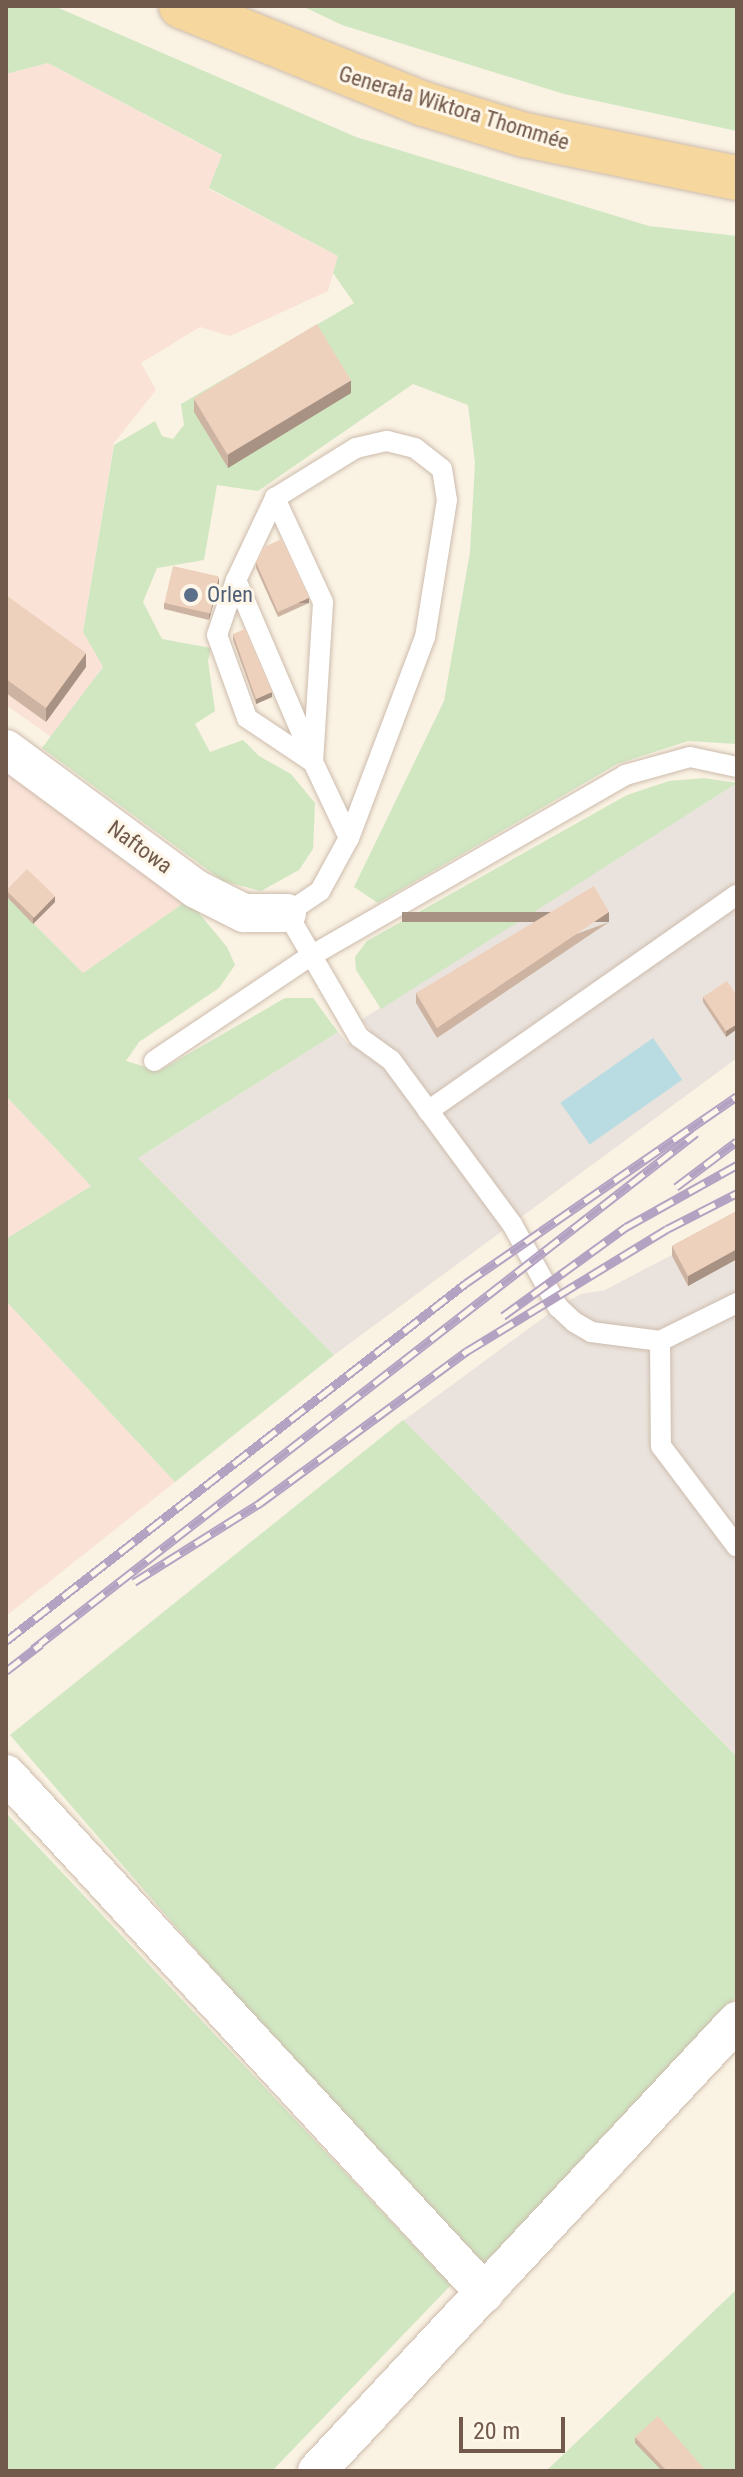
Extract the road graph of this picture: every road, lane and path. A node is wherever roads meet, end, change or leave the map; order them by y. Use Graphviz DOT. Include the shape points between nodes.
graph roads {
  1 [pos="181,6"];
  2 [pos="737,178"];
  3 [pos="275,498"];
  4 [pos="236,580"];
  5 [pos="6,749"];
  6 [pos="313,762"];
  7 [pos="737,767"];
  8 [pos="349,838"];
  9 [pos="737,895"];
  10 [pos="287,913"];
  11 [pos="309,957"];
  12 [pos="154,1061"];
  13 [pos="428,1111"];
  14 [pos="737,1303"];
  15 [pos="660,1341"];
  16 [pos="737,1547"];
  17 [pos="6,1774"];
  18 [pos="737,2021"];
  19 [pos="485,2293"];
  20 [pos="317,2471"];
  1 -- 2 [label="main road, Generała Wiktora Thommée" via="424,104 539,138"];
  3 -- 4 [label="lane"];
  3 -- 6 [label="lane" via="323,602"];
  3 -- 8 [label="lane" via="356,448 387,441 415,448 442,469 447,500 425,637"];
  4 -- 6 [label="lane"];
  4 -- 6 [label="lane" via="217,635 247,718"];
  5 -- 10 [label="street, Naftowa" via="196,889 244,913"];
  6 -- 8 [label="lane"];
  7 -- 11 [label="lane" via="690,757 625,775"];
  8 -- 10 [label="lane" via="320,891"];
  9 -- 13 [label="lane"];
  10 -- 11 [label="lane"];
  11 -- 12 [label="lane"];
  11 -- 13 [label="lane" via="359,1037 391,1060"];
  13 -- 15 [label="lane" via="512,1224 558,1307 591,1332"];
  14 -- 15 [label="lane"];
  15 -- 16 [label="lane" via="661,1446"];
  17 -- 19 [label="street"];
  18 -- 19 [label="street"];
  19 -- 20 [label="street"];
}
